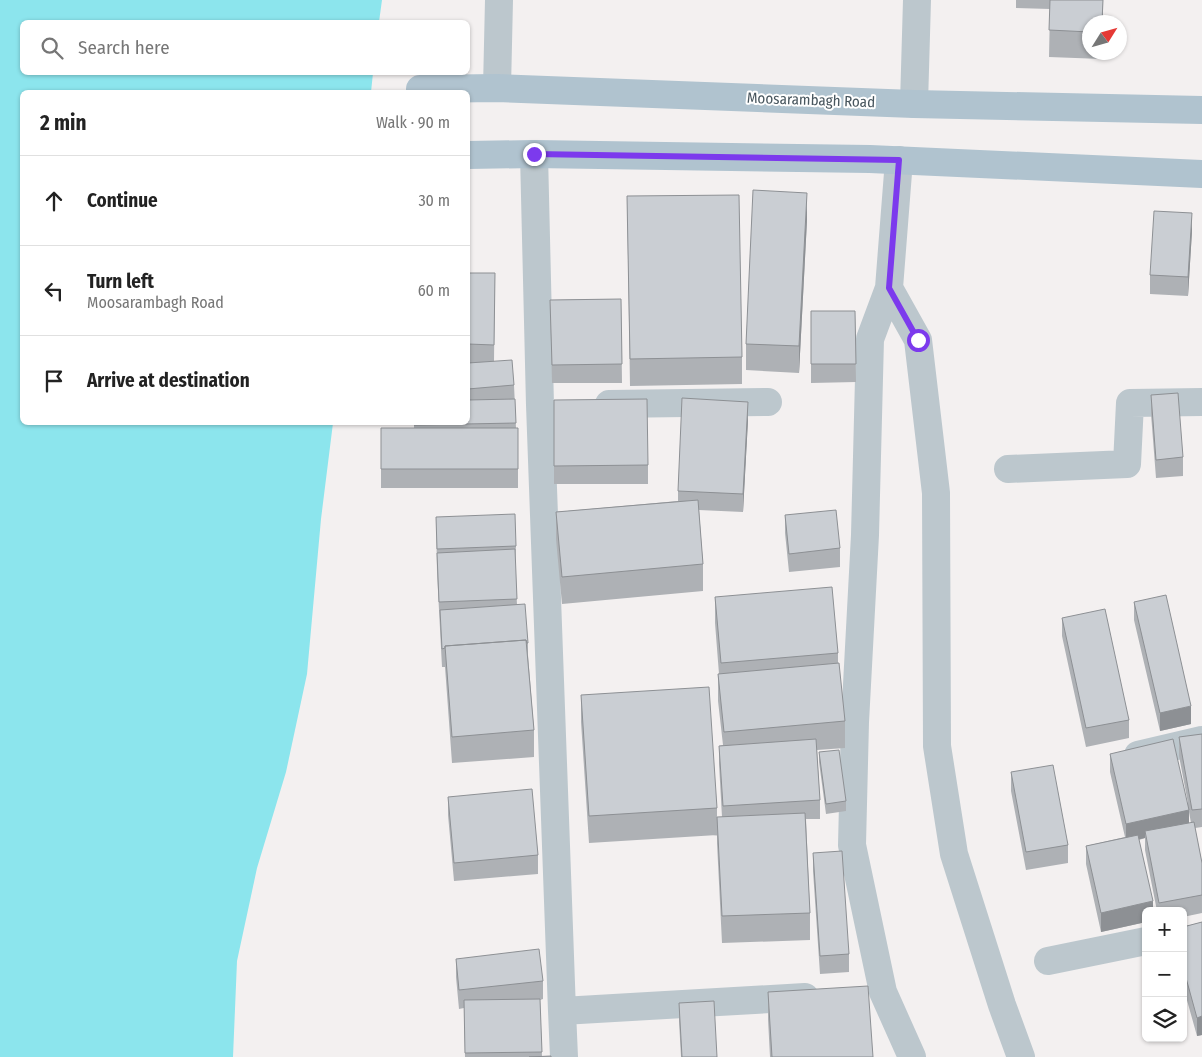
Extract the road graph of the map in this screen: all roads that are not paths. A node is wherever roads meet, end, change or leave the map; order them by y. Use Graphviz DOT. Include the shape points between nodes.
graph roads {
  1 [pos="499,0"];
  2 [pos="917,0"];
  3 [pos="497,88"];
  4 [pos="420,89"];
  5 [pos="914,104"];
  6 [pos="1202,110"];
  7 [pos="534,154"];
  8 [pos="470,155"];
  9 [pos="899,160"];
  10 [pos="1202,174"];
  11 [pos="889,288"];
  12 [pos="768,402"];
  13 [pos="1202,402"];
  14 [pos="589,404"];
  15 [pos="1008,469"];
  16 [pos="1202,740"];
  17 [pos="1134,756"];
  18 [pos="1142,942"];
  19 [pos="1048,961"];
  20 [pos="834,995"];
  21 [pos="562,1011"];
  22 [pos="564,1057"];
  23 [pos="912,1057"];
  24 [pos="1021,1057"];
  1 -- 3 [label="street"];
  2 -- 5 [label="street"];
  3 -- 4 [label="main road, Moosarambagh Road"];
  3 -- 5 [label="main road, Moosarambagh Road"];
  5 -- 6 [label="main road, Moosarambagh Road"];
  7 -- 8 [label="main road"];
  7 -- 9 [label="main road"];
  7 -- 21 [label="street" via="550,405"];
  9 -- 10 [label="main road"];
  9 -- 11 [label="street"];
  11 -- 23 [label="street" via="870,339 852,845 873,993"];
  11 -- 24 [label="street" via="918,340 934,474 937,746 954,854"];
  12 -- 14 [label="street"];
  13 -- 15 [label="street" via="1130,403 1127,464"];
  16 -- 17 [label="street"];
  18 -- 19 [label="street"];
  20 -- 21 [label="street"];
  21 -- 22 [label="street"];
}
